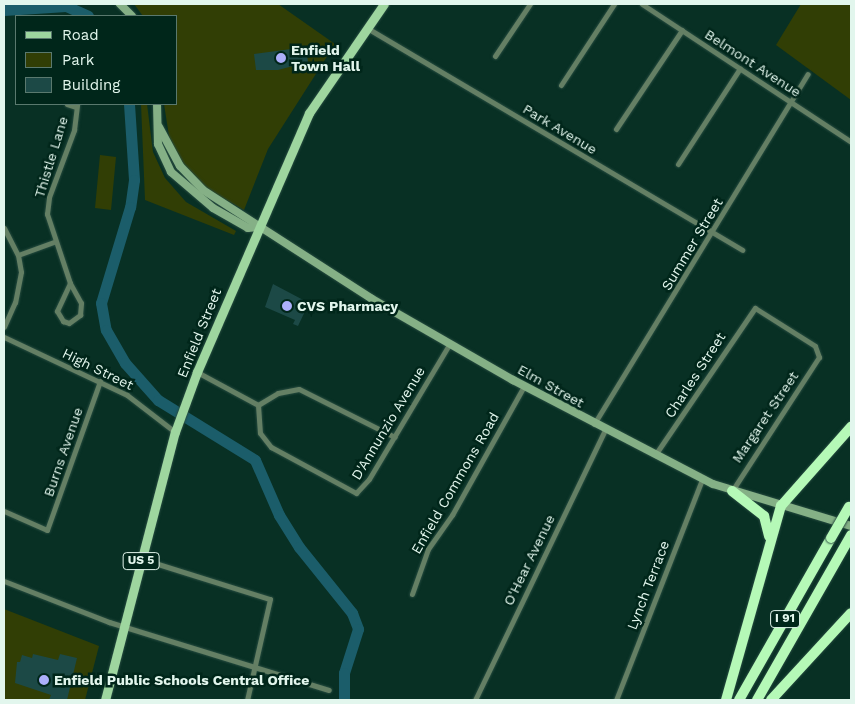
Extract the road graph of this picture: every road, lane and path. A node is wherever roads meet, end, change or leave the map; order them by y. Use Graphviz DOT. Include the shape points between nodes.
graph roads {
  1 [pos="120,4"];
  2 [pos="384,4"];
  3 [pos="530,4"];
  4 [pos="614,4"];
  5 [pos="642,4"];
  6 [pos="131,15"];
  7 [pos="367,28"];
  8 [pos="682,30"];
  9 [pos="495,56"];
  10 [pos="740,68"];
  11 [pos="808,74"];
  12 [pos="561,85"];
  13 [pos="790,101"];
  14 [pos="76,105"];
  15 [pos="156,105"];
  16 [pos="616,129"];
  17 [pos="851,142"];
  18 [pos="678,164"];
  19 [pos="257,227"];
  20 [pos="4,228"];
  21 [pos="713,233"];
  22 [pos="54,242"];
  23 [pos="742,250"];
  24 [pos="18,255"];
  25 [pos="70,283"];
  26 [pos="4,327"];
  27 [pos="4,337"];
  28 [pos="450,343"];
  29 [pos="819,357"];
  30 [pos="197,372"];
  31 [pos="100,382"];
  32 [pos="524,386"];
  33 [pos="258,405"];
  34 [pos="594,424"];
  35 [pos="851,428"];
  36 [pos="605,430"];
  37 [pos="175,432"];
  38 [pos="394,437"];
  39 [pos="655,456"];
  40 [pos="702,479"];
  41 [pos="732,491"];
  42 [pos="850,505"];
  43 [pos="781,506"];
  44 [pos="4,511"];
  45 [pos="851,526"];
  46 [pos="849,539"];
  47 [pos="769,540"];
  48 [pos="142,559"];
  49 [pos="4,581"];
  50 [pos="412,594"];
  51 [pos="851,613"];
  52 [pos="124,627"];
  53 [pos="255,666"];
  54 [pos="329,690"];
  55 [pos="105,700"];
  56 [pos="247,700"];
  57 [pos="475,700"];
  58 [pos="616,700"];
  59 [pos="726,700"];
  60 [pos="739,700"];
  61 [pos="758,700"];
  62 [pos="772,700"];
  1 -- 6 [label="main road"];
  2 -- 7 [label="main road, Enfield Street / US 5"];
  3 -- 9 [label="street"];
  4 -- 12 [label="street"];
  5 -- 8 [label="street, Belmont Avenue"];
  7 -- 19 [label="main road, Enfield Street / US 5" via="309,114"];
  7 -- 21 [label="street, Park Avenue"];
  8 -- 10 [label="street, Belmont Avenue"];
  8 -- 16 [label="street"];
  10 -- 13 [label="street, Belmont Avenue"];
  10 -- 18 [label="street"];
  11 -- 13 [label="street, Summer Street"];
  13 -- 17 [label="street, Belmont Avenue"];
  13 -- 21 [label="street, Summer Street"];
  14 -- 22 [label="street, Thistle Lane" via="74,130 47,208"];
  15 -- 19 [label="main road, Elm Street" via="159,127 186,174"];
  19 -- 28 [label="main road, Elm Street"];
  19 -- 30 [label="main road, Enfield Street / US 5"];
  20 -- 24 [label="street"];
  21 -- 23 [label="street, Park Avenue"];
  21 -- 34 [label="street, Summer Street"];
  22 -- 24 [label="street"];
  22 -- 25 [label="street, Thistle Lane"];
  24 -- 26 [label="street" via="18,290"];
  25 -- 25 [label="street, Thistle Lane" via="81,308 79,318 69,323 63,321 57,311"];
  27 -- 31 [label="street, High Street"];
  28 -- 32 [label="main road, Elm Street"];
  28 -- 38 [label="street, D'Annunzio Avenue"];
  29 -- 39 [label="street, Charles Street" via="815,346 755,308"];
  29 -- 41 [label="street, Margaret Street"];
  30 -- 33 [label="street"];
  30 -- 37 [label="main road, Enfield Street / US 5"];
  31 -- 37 [label="street, High Street" via="135,400"];
  31 -- 44 [label="street, Burns Avenue" via="47,530"];
  32 -- 34 [label="main road, Elm Street"];
  32 -- 50 [label="street, Enfield Commons Road" via="452,515 428,549"];
  33 -- 38 [label="street" via="278,393 299,389"];
  33 -- 38 [label="street, D'Annunzio Avenue" via="260,433 271,447 352,492 364,487"];
  34 -- 36 [label="main road, Elm Street"];
  35 -- 43 [label="highway"];
  36 -- 39 [label="main road, Elm Street"];
  36 -- 57 [label="street, O'Hear Avenue"];
  37 -- 48 [label="main road, Enfield Street / US 5"];
  39 -- 40 [label="main road, Elm Street"];
  40 -- 41 [label="main road, Elm Street"];
  40 -- 58 [label="street, Lynch Terrace"];
  41 -- 43 [label="main road, Elm Street"];
  41 -- 47 [label="highway" via="764,516"];
  42 -- 60 [label="highway, I 91, bridge"];
  43 -- 45 [label="main road, Elm Street"];
  43 -- 47 [label="highway"];
  46 -- 61 [label="highway, I 91"];
  47 -- 59 [label="highway"];
  48 -- 52 [label="main road, Enfield Street / US 5"];
  48 -- 53 [label="street" via="270,599"];
  49 -- 52 [label="street"];
  51 -- 62 [label="highway"];
  52 -- 53 [label="street"];
  52 -- 55 [label="main road, Enfield Street / US 5"];
  53 -- 54 [label="street"];
  53 -- 56 [label="street"];
}
